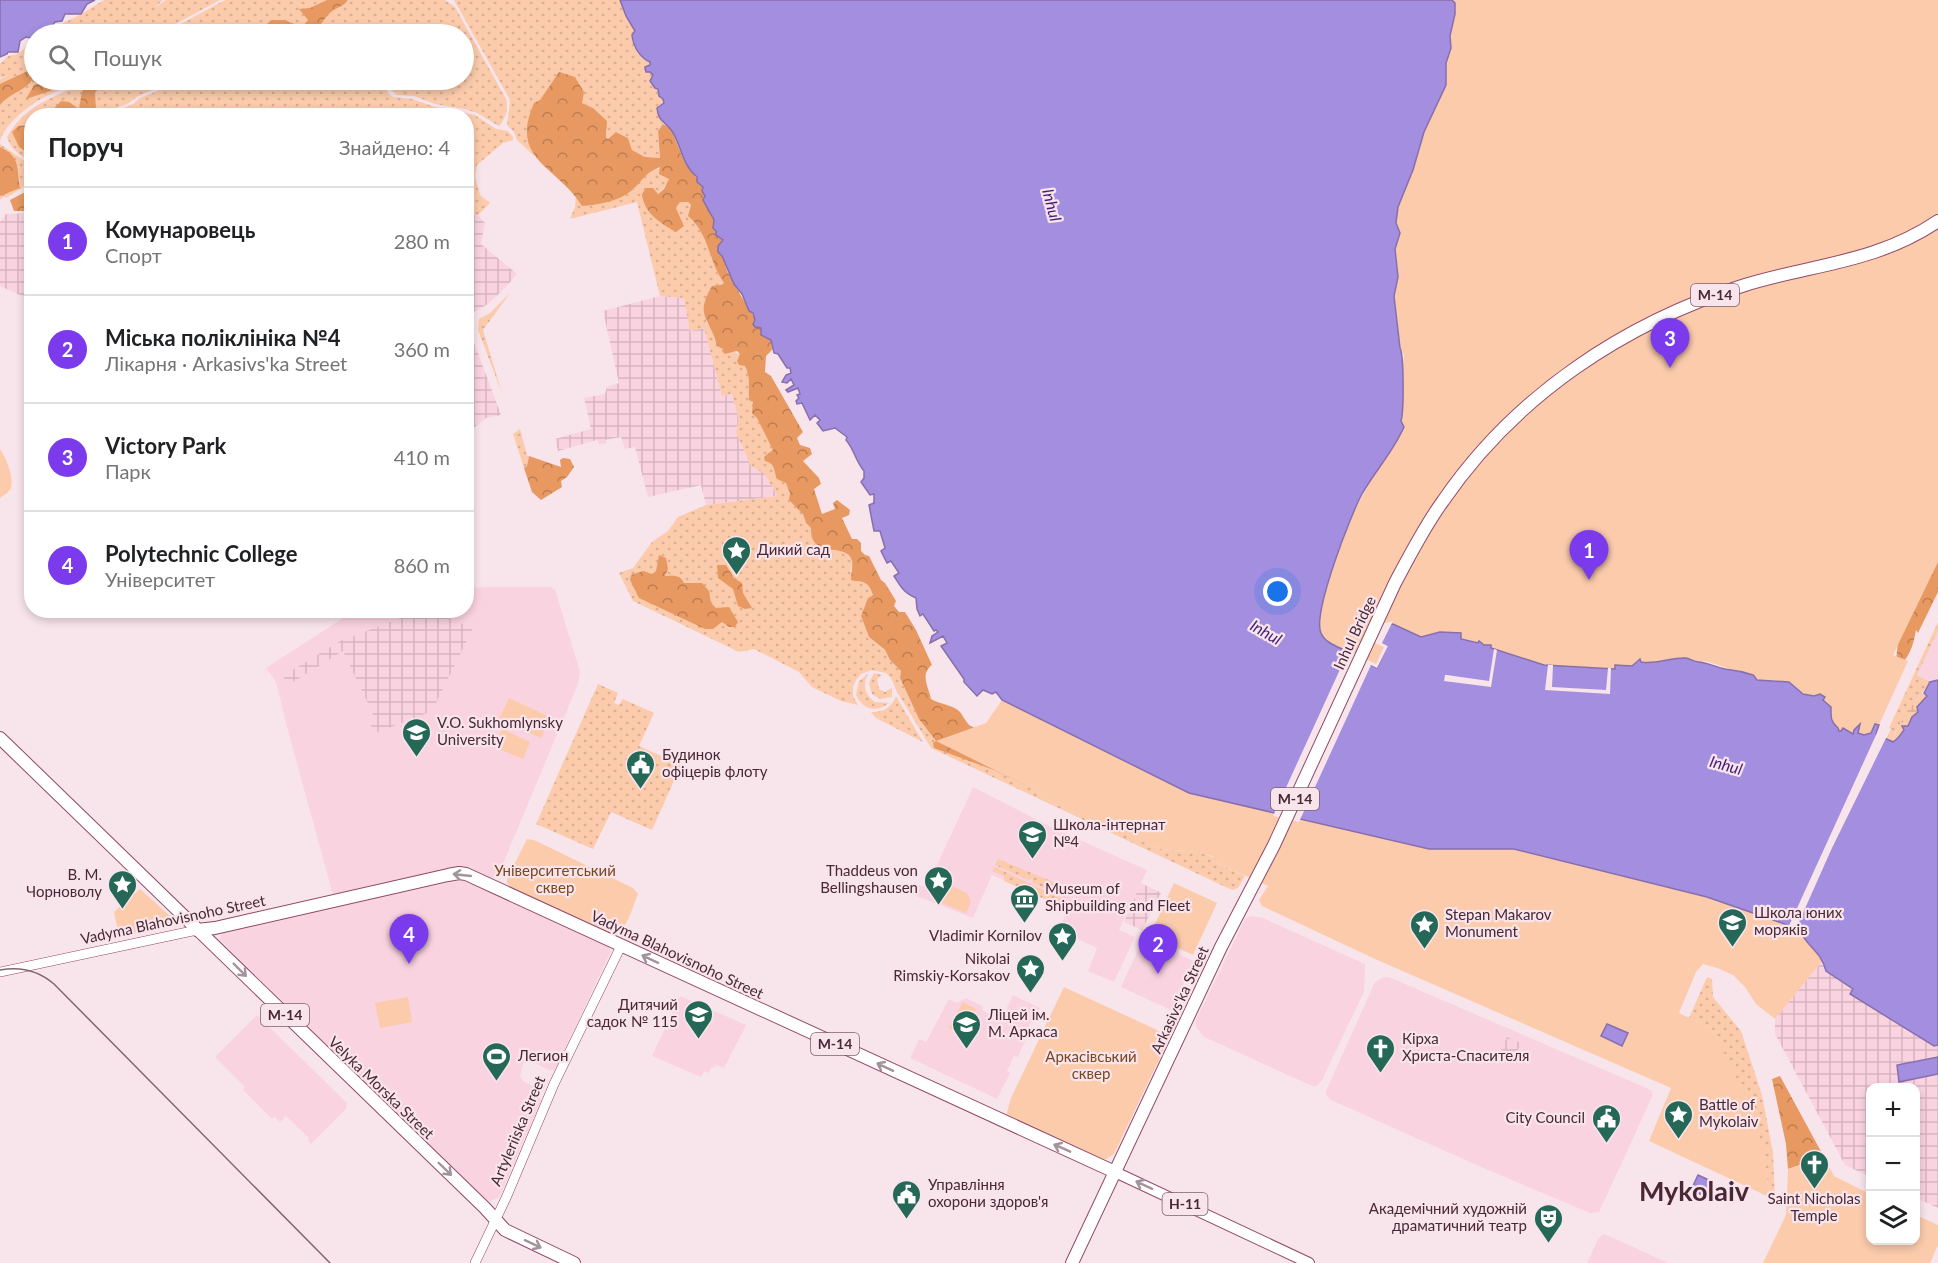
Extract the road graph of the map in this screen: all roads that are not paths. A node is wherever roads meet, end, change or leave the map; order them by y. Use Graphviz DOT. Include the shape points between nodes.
graph roads {
  1 [pos="1938,221"];
  2 [pos="0,738"];
  3 [pos="1256,881"];
  4 [pos="197,930"];
  5 [pos="621,946"];
  6 [pos="0,972"];
  7 [pos="1115,1172"];
  8 [pos="495,1221"];
  9 [pos="475,1263"];
  10 [pos="574,1263"];
  11 [pos="1072,1263"];
  12 [pos="1309,1263"];
  1 -- 3 [label="highway, Inhul Bridge / М-14" via="1880,251 1746,285 1653,321 1593,355 1514,417 1458,480 1416,544"];
  2 -- 4 [label="highway, Velyka Morska Street / М-14"];
  3 -- 7 [label="highway, Arkasivs'ka Street / М-14"];
  5 -- 4 [label="highway, Vadyma Blahovisnoho Street / М-14, one-way" via="459,873"];
  4 -- 6 [label="street, Vadyma Blahovisnoho Street"];
  4 -- 8 [label="highway, Velyka Morska Street / М-14, one-way"];
  7 -- 5 [label="highway, Vadyma Blahovisnoho Street / М-14, one-way"];
  5 -- 8 [label="street, Artyleriiska Street" via="554,1084"];
  7 -- 11 [label="highway, Arkasivs'ka Street / М-14"];
  12 -- 7 [label="main road, Vadyma Blahovisnoho Street / Н-11, one-way"];
  8 -- 9 [label="street, Artyleriiska Street"];
  8 -- 10 [label="highway, Velyka Morska Street / М-14, one-way" via="513,1235"];
}
